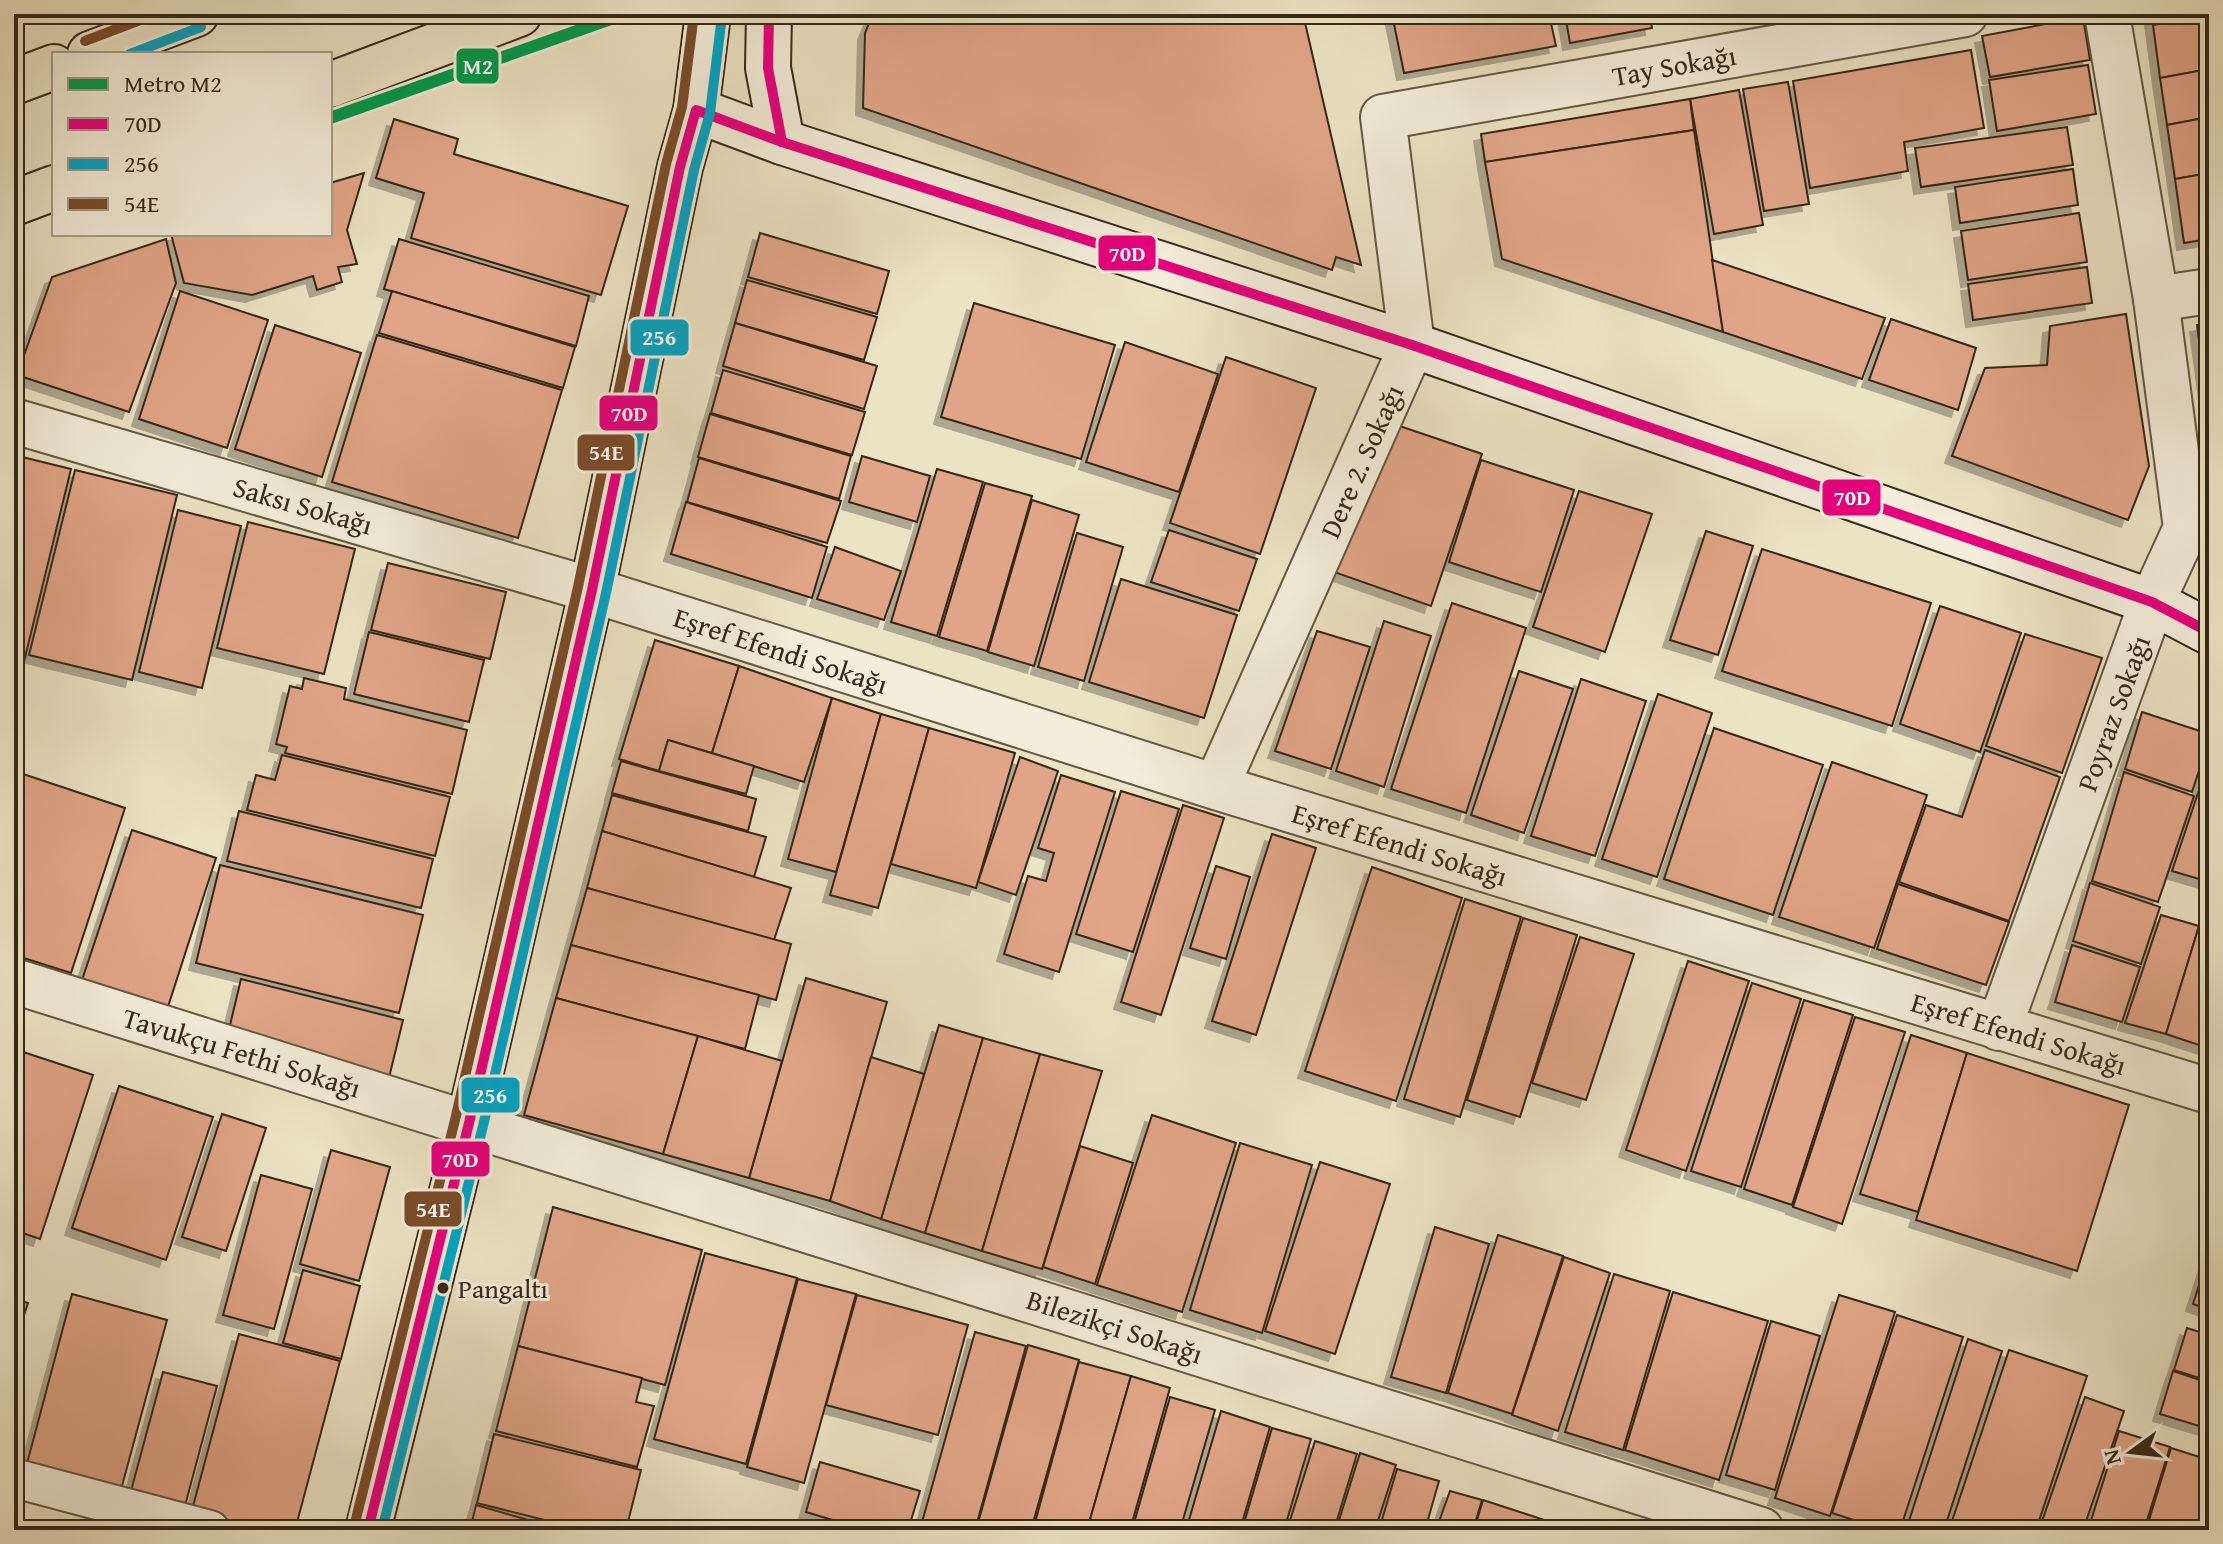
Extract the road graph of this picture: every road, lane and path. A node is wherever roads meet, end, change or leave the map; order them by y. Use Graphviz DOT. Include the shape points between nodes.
graph roads {
  1 [pos="196,14"];
  2 [pos="519,14"];
  3 [pos="708,14"];
  4 [pos="769,14"];
  5 [pos="1965,14"];
  6 [pos="2107,14"];
  7 [pos="95,52"];
  8 [pos="52,68"];
  9 [pos="14,82"];
  10 [pos="332,84"];
  11 [pos="696,110"];
  12 [pos="782,142"];
  13 [pos="52,189"];
  14 [pos="14,203"];
  15 [pos="2209,291"];
  16 [pos="2156,299"];
  17 [pos="1412,345"];
  18 [pos="14,421"];
  19 [pos="592,590"];
  20 [pos="2152,602"];
  21 [pos="2209,632"];
  22 [pos="1216,787"];
  23 [pos="14,981"];
  24 [pos="1999,1028"];
  25 [pos="2209,1091"];
  26 [pos="469,1123"];
  27 [pos="14,1478"];
  28 [pos="210,1530"];
  29 [pos="368,1530"];
  30 [pos="1761,1530"];
  1 -- 7 [label="main road"];
  2 -- 10 [label="main road"];
  3 -- 11 [label="street"];
  4 -- 12 [label="street" via="768,68"];
  5 -- 17 [label="street, Tay Sokağı" via="1383,117"];
  6 -- 16 [label="street, Poyraz Sokağı"];
  8 -- 9 [label="main road"];
  11 -- 12 [label="street"];
  11 -- 19 [label="street"];
  12 -- 17 [label="street"];
  13 -- 14 [label="main road"];
  15 -- 16 [label="street"];
  16 -- 20 [label="street, Poyraz Sokağı" via="2186,528"];
  17 -- 20 [label="street"];
  17 -- 22 [label="street, Dere 2. Sokağı"];
  18 -- 19 [label="street, Saksı Sokağı"];
  19 -- 22 [label="street, Eşref Efendi Sokağı"];
  19 -- 26 [label="street"];
  20 -- 21 [label="street"];
  20 -- 24 [label="street, Poyraz Sokağı"];
  22 -- 24 [label="street, Eşref Efendi Sokağı"];
  23 -- 26 [label="street, Tavukçu Fethi Sokağı"];
  24 -- 25 [label="street, Eşref Efendi Sokağı"];
  26 -- 29 [label="street"];
  26 -- 30 [label="street, Bilezikçi Sokağı"];
  27 -- 28 [label="street"];
}
